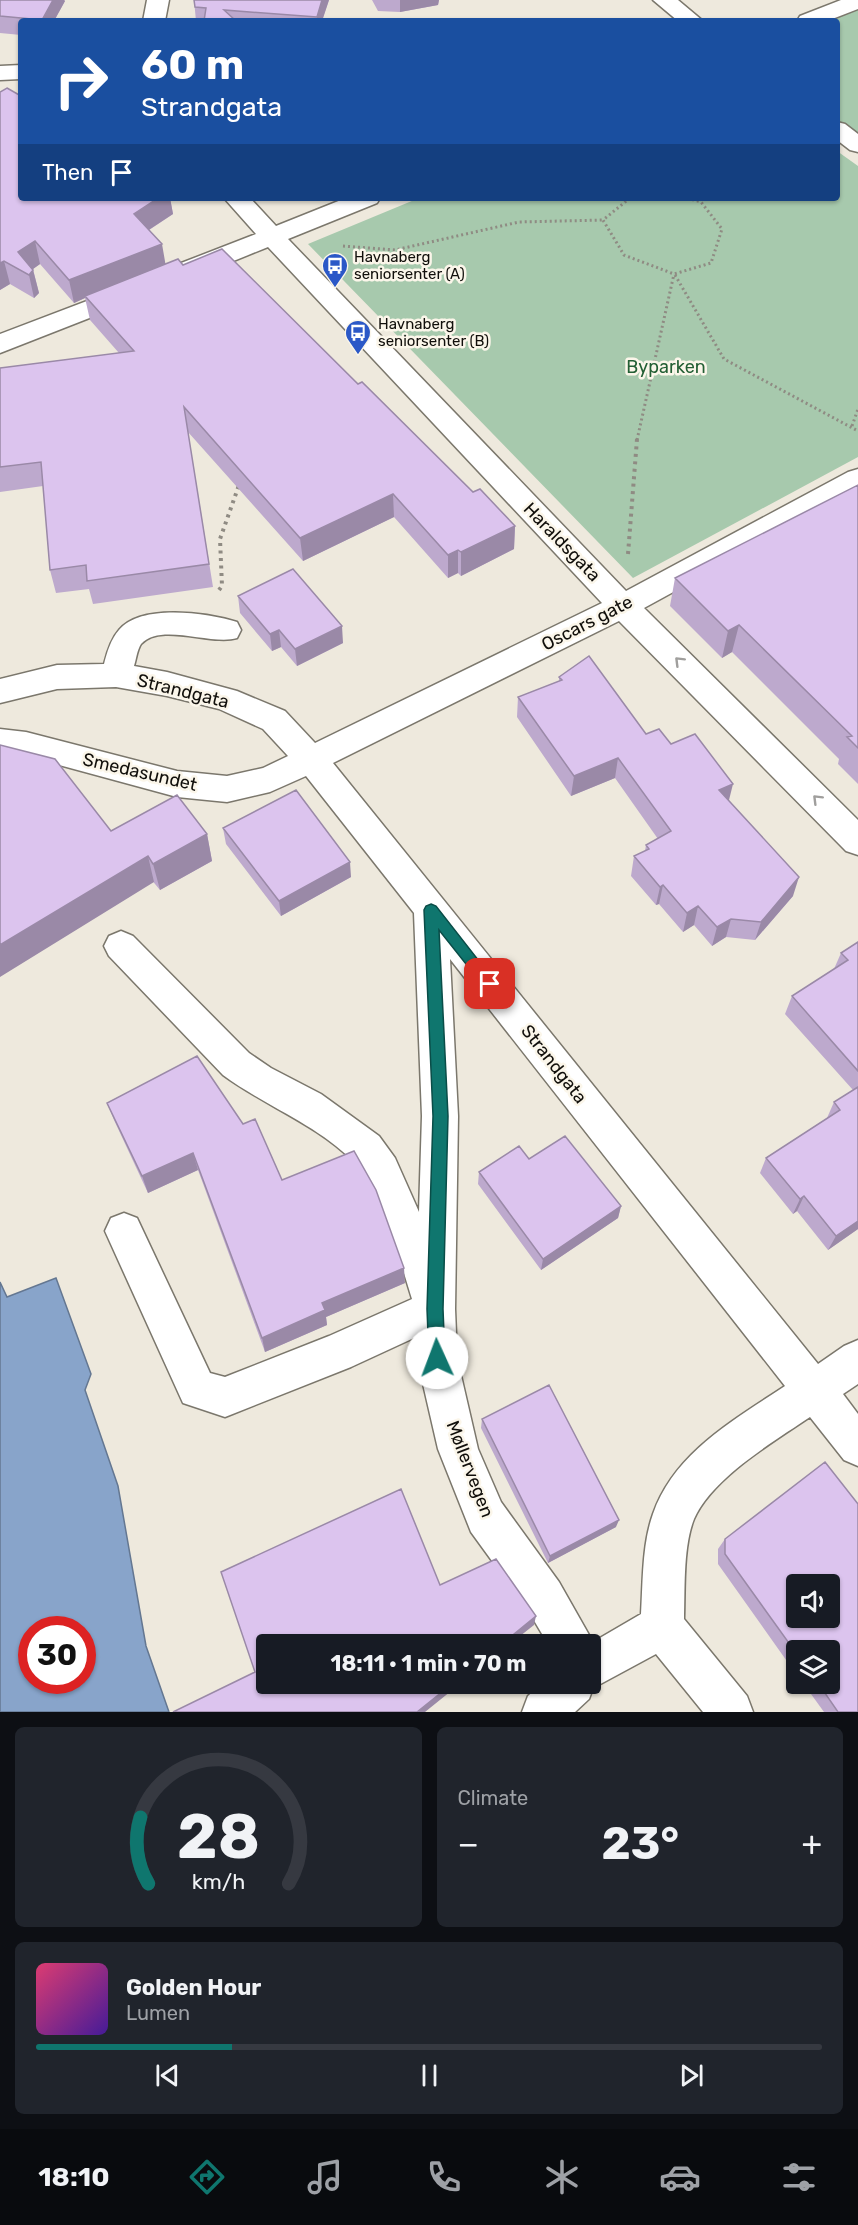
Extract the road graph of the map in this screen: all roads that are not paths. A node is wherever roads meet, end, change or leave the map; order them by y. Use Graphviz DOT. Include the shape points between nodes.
graph roads {
  1 [pos="158,0"];
  2 [pos="664,0"];
  3 [pos="858,1"];
  4 [pos="155,18"];
  5 [pos="688,18"];
  6 [pos="816,18"];
  7 [pos="18,72"];
  8 [pos="0,73"];
  9 [pos="840,131"];
  10 [pos="858,145"];
  11 [pos="239,201"];
  12 [pos="361,201"];
  13 [pos="271,237"];
  14 [pos="0,344"];
  15 [pos="858,479"];
  16 [pos="623,606"];
  17 [pos="226,630"];
  18 [pos="116,675"];
  19 [pos="0,692"];
  20 [pos="0,741"];
  21 [pos="313,760"];
  22 [pos="858,841"];
  23 [pos="431,910"];
  24 [pos="121,946"];
  25 [pos="124,1231"];
  26 [pos="435,1309"];
  27 [pos="858,1360"];
  28 [pos="814,1392"];
  29 [pos="858,1446"];
  30 [pos="662,1626"];
  31 [pos="566,1634"];
  32 [pos="601,1661"];
  33 [pos="562,1694"];
  34 [pos="544,1712"];
  35 [pos="731,1712"];
  1 -- 4 [label="street"];
  2 -- 5 [label="street"];
  3 -- 6 [label="street"];
  7 -- 8 [label="street"];
  9 -- 10 [label="street"];
  11 -- 13 [label="street, Haraldsgata"];
  12 -- 13 [label="street"];
  13 -- 14 [label="street"];
  13 -- 16 [label="street, Haraldsgata"];
  15 -- 16 [label="street, Oscars gate"];
  16 -- 21 [label="street, Oscars gate"];
  22 -- 16 [label="street, Haraldsgata, one-way"];
  17 -- 18 [label="street" via="194,624 153,625 133,634 126,643"];
  18 -- 19 [label="street, Strandgata" via="57,676"];
  18 -- 21 [label="street, Strandgata" via="226,699 274,720"];
  20 -- 21 [label="street, Smedasundet" via="26,744 177,784 227,789 270,779"];
  21 -- 23 [label="street, Strandgata"];
  23 -- 26 [label="street, Møllervegen" via="440,1116"];
  23 -- 28 [label="street, Strandgata"];
  24 -- 26 [label="street" via="236,1064 308,1106 374,1156 422,1264"];
  25 -- 26 [label="street" via="197,1389 225,1397"];
  26 -- 31 [label="street, Møllervegen" via="437,1358 458,1449 486,1518"];
  27 -- 28 [label="street"];
  28 -- 29 [label="street, Strandgata"];
  28 -- 30 [label="street" via="724,1452 687,1490 671,1526"];
  30 -- 32 [label="street"];
  30 -- 35 [label="street"];
  33 -- 34 [label="street"];
}
